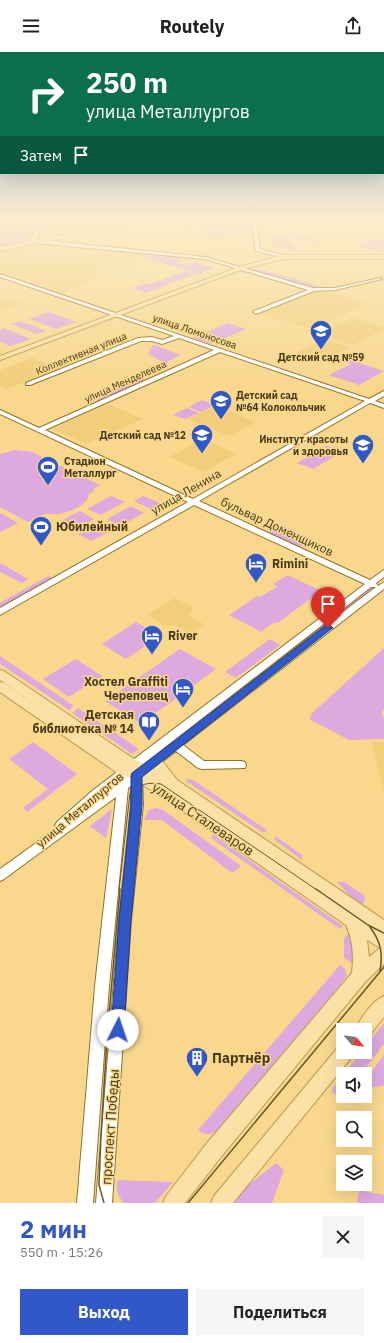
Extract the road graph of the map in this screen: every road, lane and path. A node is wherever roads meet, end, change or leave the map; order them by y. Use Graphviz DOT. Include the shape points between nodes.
graph roads {
  1 [pos="223,274"];
  2 [pos="257,274"];
  3 [pos="0,275"];
  4 [pos="380,279"];
  5 [pos="313,290"];
  6 [pos="256,312"];
  7 [pos="114,314"];
  8 [pos="179,336"];
  9 [pos="219,350"];
  10 [pos="0,354"];
  11 [pos="0,358"];
  12 [pos="28,384"];
  13 [pos="384,393"];
  14 [pos="370,401"];
  15 [pos="384,406"];
  16 [pos="0,412"];
  17 [pos="40,430"];
  18 [pos="194,502"];
  19 [pos="384,573"];
  20 [pos="380,586"];
  21 [pos="0,612"];
  22 [pos="0,674"];
  23 [pos="0,686"];
  24 [pos="176,745"];
  25 [pos="241,765"];
  26 [pos="140,768"];
  27 [pos="123,786"];
  28 [pos="24,857"];
  29 [pos="0,876"];
  30 [pos="352,922"];
  31 [pos="384,928"];
  32 [pos="384,943"];
  33 [pos="384,954"];
  34 [pos="360,976"];
  35 [pos="384,1004"];
  36 [pos="369,1023"];
  37 [pos="339,1059"];
  38 [pos="106,1178"];
  39 [pos="85,1203"];
  40 [pos="104,1203"];
  41 [pos="112,1203"];
  42 [pos="173,1203"];
  43 [pos="220,1203"];
  1 -- 7 [label="main road"];
  2 -- 5 [label="street"];
  3 -- 7 [label="street, улица Ломоносова"];
  4 -- 5 [label="street" via="335,289"];
  5 -- 6 [label="street"];
  7 -- 8 [label="street, улица Ломоносова"];
  7 -- 10 [label="main road"];
  7 -- 11 [label="main road"];
  8 -- 9 [label="street, улица Ломоносова"];
  8 -- 12 [label="street, Коллективная улица" via="162,342 140,339"];
  9 -- 14 [label="street, улица Ломоносова"];
  9 -- 17 [label="street, улица Менделеева"];
  13 -- 14 [label="street, улица Ленина"];
  14 -- 15 [label="street, улица Ломоносова"];
  14 -- 18 [label="street, улица Ленина"];
  16 -- 17 [label="street, бульвар Доменщиков"];
  17 -- 18 [label="street, бульвар Доменщиков"];
  18 -- 20 [label="street, бульвар Доменщиков"];
  18 -- 21 [label="street, улица Ленина"];
  19 -- 20 [label="street, улица Металлургов"];
  20 -- 24 [label="street, улица Металлургов"];
  20 -- 26 [label="street, улица Металлургов"];
  22 -- 26 [label="main road, улица Сталеваров"];
  23 -- 26 [label="main road, улица Сталеваров"];
  24 -- 25 [label="street" via="202,765"];
  24 -- 26 [label="street, улица Металлургов"];
  26 -- 27 [label="street, проспект Победы"];
  26 -- 28 [label="street, улица Металлургов" via="96,794"];
  26 -- 30 [label="main road, улица Сталеваров" via="166,792"];
  26 -- 31 [label="main road, улица Сталеваров" via="175,785"];
  26 -- 38 [label="street, проспект Победы" via="125,920"];
  27 -- 28 [label="street, улица Металлургов"];
  27 -- 39 [label="street, проспект Победы" via="102,986"];
  28 -- 29 [label="street, улица Металлургов"];
  30 -- 32 [label="main road, улица Сталеваров"];
  30 -- 34 [label="main road" via="360,938 363,955"];
  33 -- 34 [label="main road"];
  34 -- 42 [label="main road" via="214,1150"];
  35 -- 36 [label="main road"];
  37 -- 43 [label="main road"];
  38 -- 40 [label="street, проспект Победы"];
  38 -- 41 [label="street"];
}
